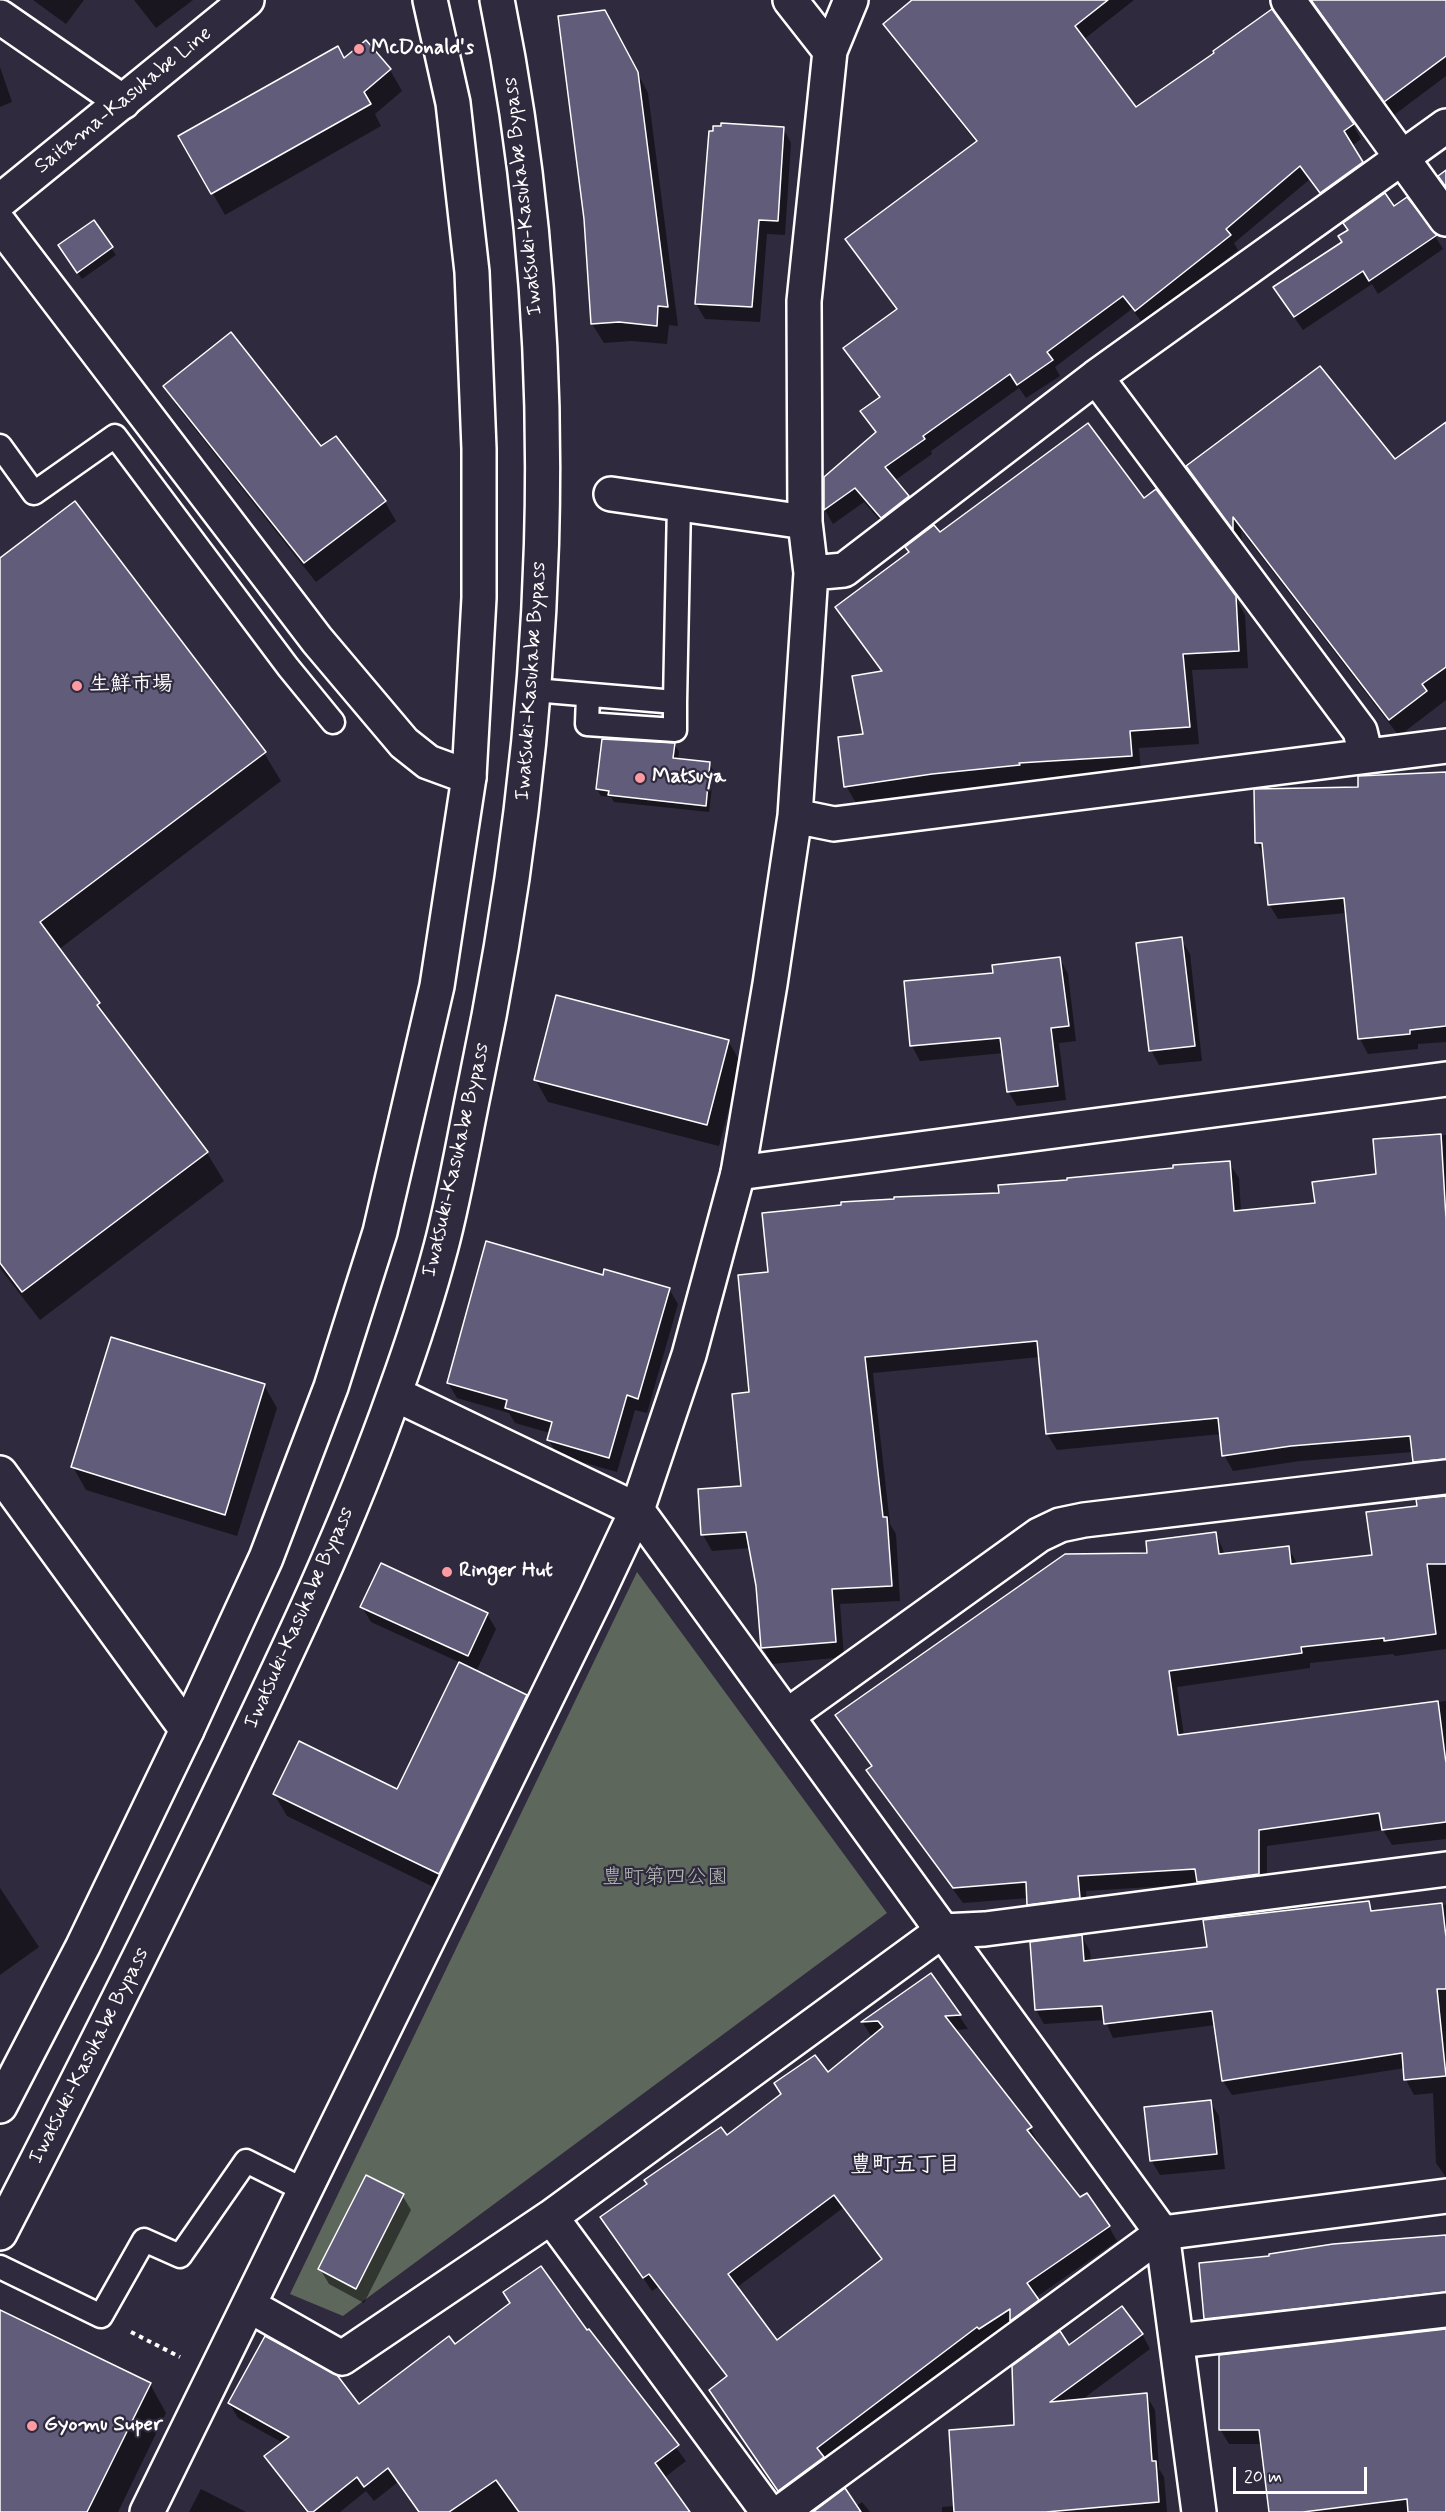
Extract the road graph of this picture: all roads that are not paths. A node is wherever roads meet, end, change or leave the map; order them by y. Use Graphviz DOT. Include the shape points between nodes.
graph roads {
  1 [pos="247,0"];
  2 [pos="430,0"];
  3 [pos="497,0"];
  4 [pos="790,0"];
  5 [pos="851,0"];
  6 [pos="1288,0"];
  7 [pos="0,17"];
  8 [pos="830,51"];
  9 [pos="123,102"];
  10 [pos="1446,126"];
  11 [pos="1401,159"];
  12 [pos="0,201"];
  13 [pos="1446,219"];
  14 [pos="0,224"];
  15 [pos="1096,377"];
  16 [pos="0,446"];
  17 [pos="611,494"];
  18 [pos="679,504"];
  19 [pos="805,522"];
  20 [pos="811,573"];
  21 [pos="317,640"];
  22 [pos="288,667"];
  23 [pos="534,690"];
  24 [pos="333,722"];
  25 [pos="1446,746"];
  26 [pos="1366,756"];
  27 [pos="469,777"];
  28 [pos="795,816"];
  29 [pos="1446,1079"];
  30 [pos="738,1173"];
  31 [pos="394,1394"];
  32 [pos="0,1473"];
  33 [pos="1446,1477"];
  34 [pos="637,1509"];
  35 [pos="787,1716"];
  36 [pos="188,1730"];
  37 [pos="1446,1869"];
  38 [pos="942,1931"];
  39 [pos="0,2106"];
  40 [pos="306,2191"];
  41 [pos="1446,2196"];
  42 [pos="551,2217"];
  43 [pos="0,2233"];
  44 [pos="1162,2233"];
  45 [pos="0,2267"];
  46 [pos="250,2306"];
  47 [pos="1446,2310"];
  48 [pos="1177,2341"];
  49 [pos="147,2512"];
  50 [pos="768,2512"];
  51 [pos="781,2512"];
  52 [pos="1199,2512"];
  1 -- 9 [label="main road, Saitama-Kasukabe Line"];
  2 -- 27 [label="main road" via="453,103 472,272 479,449 479,598"];
  3 -- 23 [label="main road, Iwatsuki-Kasukabe Bypass" via="514,83 534,269 543,443 541,600"];
  4 -- 8 [label="main road"];
  5 -- 8 [label="main road"];
  6 -- 11 [label="main road"];
  7 -- 9 [label="main road"];
  8 -- 19 [label="main road" via="804,301"];
  9 -- 12 [label="main road, Saitama-Kasukabe Line"];
  10 -- 11 [label="main road"];
  11 -- 13 [label="main road"];
  11 -- 15 [label="main road"];
  14 -- 21 [label="main road"];
  15 -- 20 [label="main road" via="844,570"];
  15 -- 26 [label="main road" via="1360,731"];
  16 -- 22 [label="lane" via="34,493 115,436"];
  17 -- 18 [label="main road"];
  18 -- 19 [label="main road"];
  18 -- 23 [label="lane" via="675,702"];
  19 -- 20 [label="main road"];
  20 -- 28 [label="main road"];
  21 -- 22 [label="lane"];
  21 -- 27 [label="main road" via="404,743 428,762"];
  22 -- 24 [label="lane"];
  23 -- 31 [label="main road, Iwatsuki-Kasukabe Bypass" via="523,806 495,993 441,1247"];
  25 -- 26 [label="main road"];
  26 -- 28 [label="main road" via="834,824"];
  27 -- 36 [label="main road" via="437,986 380,1232 331,1387 266,1557"];
  28 -- 30 [label="main road"];
  29 -- 30 [label="main road"];
  30 -- 34 [label="main road" via="689,1355"];
  31 -- 34 [label="main road"];
  31 -- 43 [label="main road, Iwatsuki-Kasukabe Bypass" via="317,1588 135,1970"];
  32 -- 36 [label="main road"];
  33 -- 35 [label="main road" via="1060,1525 1039,1535"];
  34 -- 35 [label="main road"];
  34 -- 40 [label="main road"];
  35 -- 38 [label="main road"];
  36 -- 39 [label="main road"];
  37 -- 38 [label="main road" via="985,1929"];
  38 -- 42 [label="main road"];
  38 -- 44 [label="main road"];
  40 -- 45 [label="lane" via="246,2161 180,2256 144,2240 101,2316"];
  40 -- 46 [label="main road"];
  41 -- 44 [label="main road"];
  42 -- 46 [label="main road" via="342,2358"];
  42 -- 50 [label="main road"];
  44 -- 48 [label="main road"];
  44 -- 51 [label="main road"];
  46 -- 49 [label="main road"];
  47 -- 48 [label="main road"];
  48 -- 52 [label="main road"];
}
